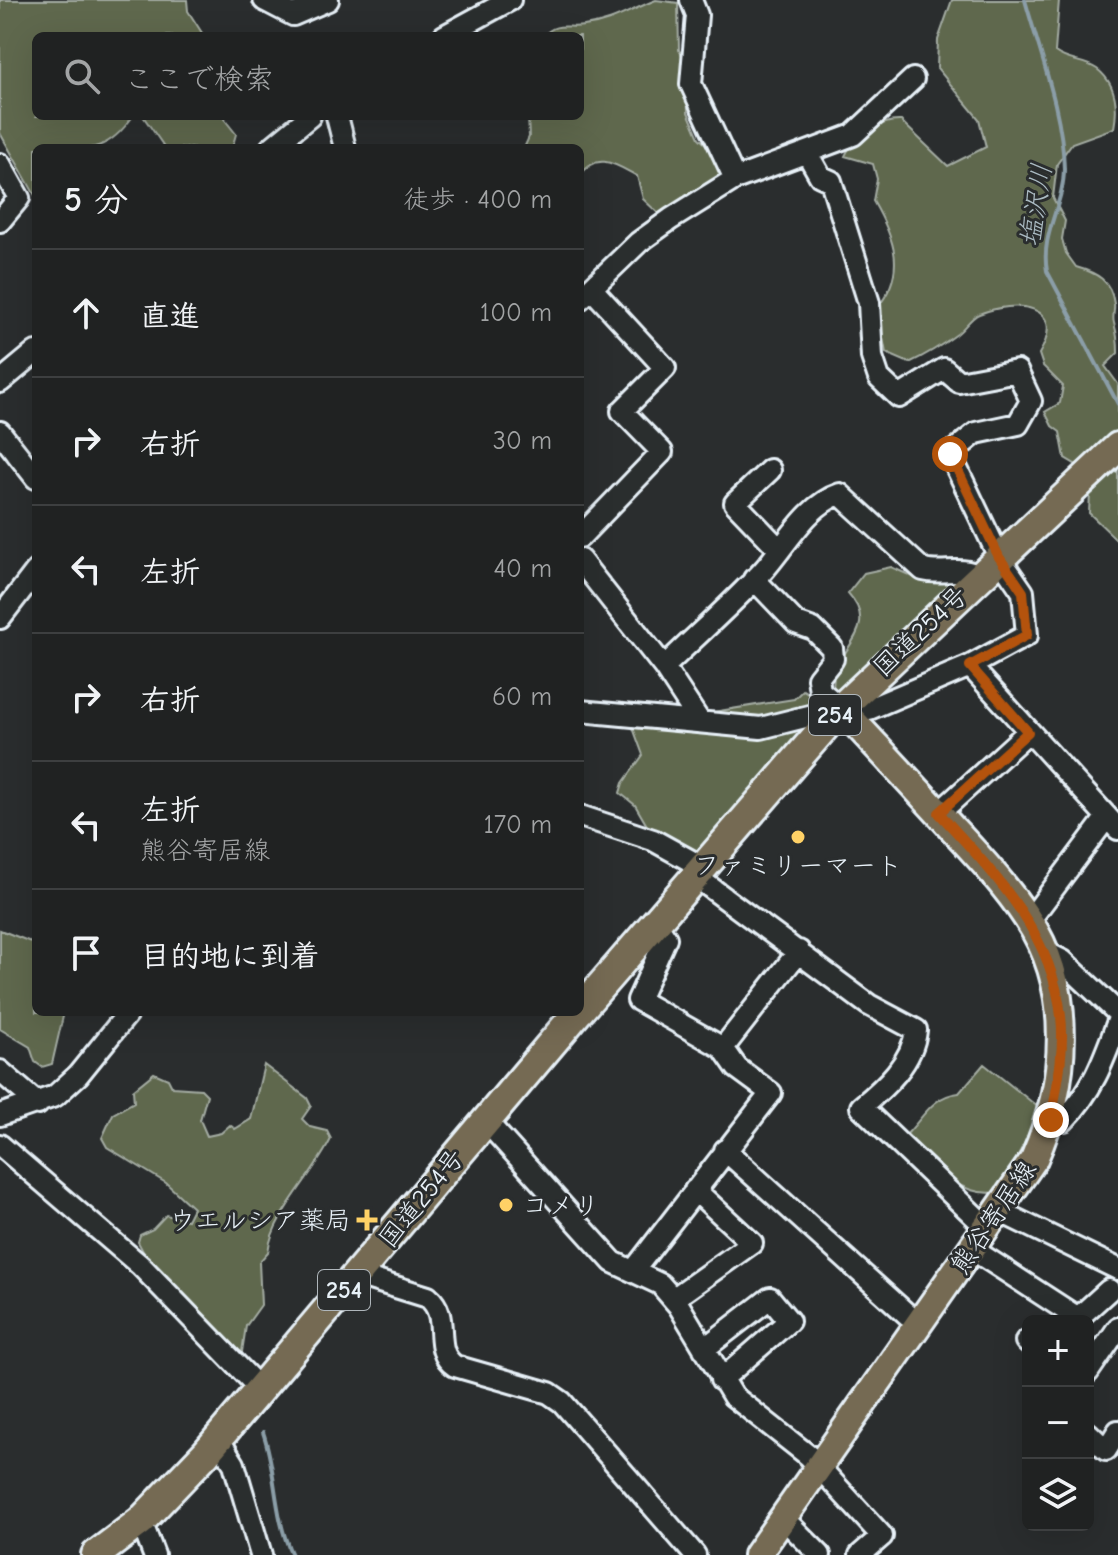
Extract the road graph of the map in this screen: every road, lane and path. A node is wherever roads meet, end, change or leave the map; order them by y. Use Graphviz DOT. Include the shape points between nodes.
graph roads {
  1 [pos="264,0"];
  2 [pos="328,0"];
  3 [pos="510,0"];
  4 [pos="691,0"];
  5 [pos="451,32"];
  6 [pos="913,79"];
  7 [pos="305,120"];
  8 [pos="338,120"];
  9 [pos="276,144"];
  10 [pos="344,144"];
  11 [pos="807,153"];
  12 [pos="0,164"];
  13 [pos="735,179"];
  14 [pos="0,221"];
  15 [pos="586,294"];
  16 [pos="32,355"];
  17 [pos="3,373"];
  18 [pos="0,432"];
  19 [pos="1118,447"];
  20 [pos="770,470"];
  21 [pos="32,473"];
  22 [pos="584,533"];
  23 [pos="780,550"];
  24 [pos="584,565"];
  25 [pos="989,567"];
  26 [pos="32,576"];
  27 [pos="754,579"];
  28 [pos="0,618"];
  29 [pos="970,666"];
  30 [pos="664,667"];
  31 [pos="841,708"];
  32 [pos="584,711"];
  33 [pos="698,719"];
  34 [pos="1028,732"];
  35 [pos="939,813"];
  36 [pos="584,817"];
  37 [pos="1112,823"];
  38 [pos="698,871"];
  39 [pos="1029,921"];
  40 [pos="655,922"];
  41 [pos="799,951"];
  42 [pos="1043,951"];
  43 [pos="584,1005"];
  44 [pos="1118,1013"];
  45 [pos="126,1016"];
  46 [pos="575,1016"];
  47 [pos="1118,1021"];
  48 [pos="723,1048"];
  49 [pos="0,1071"];
  50 [pos="38,1104"];
  51 [pos="0,1115"];
  52 [pos="485,1120"];
  53 [pos="1051,1120"];
  54 [pos="0,1145"];
  55 [pos="725,1150"];
  56 [pos="695,1190"];
  57 [pos="986,1229"];
  58 [pos="1118,1269"];
  59 [pos="634,1270"];
  60 [pos="357,1275"];
  61 [pos="1113,1294"];
  62 [pos="673,1299"];
  63 [pos="919,1325"];
  64 [pos="1118,1328"];
  65 [pos="704,1349"];
  66 [pos="1094,1363"];
  67 [pos="721,1380"];
  68 [pos="260,1389"];
  69 [pos="1118,1431"];
  70 [pos="218,1438"];
  71 [pos="1094,1439"];
  72 [pos="818,1468"];
  73 [pos="783,1518"];
  74 [pos="141,1521"];
  75 [pos="96,1555"];
  76 [pos="154,1555"];
  77 [pos="261,1555"];
  78 [pos="695,1555"];
  79 [pos="757,1555"];
  80 [pos="820,1555"];
  81 [pos="860,1555"];
  1 -- 2 [label="street" via="293,15"];
  3 -- 5 [label="street"];
  4 -- 13 [label="street" via="697,15 691,84"];
  6 -- 11 [label="street" via="864,128"];
  7 -- 9 [label="street"];
  8 -- 10 [label="street"];
  11 -- 13 [label="street"];
  11 -- 25 [label="street" via="820,176 831,181 869,303 872,357 886,388 899,397 944,369 959,382 1017,371 1031,401 1018,424 976,433 950,454"];
  12 -- 14 [label="street" via="19,198"];
  13 -- 15 [label="street" via="639,242"];
  15 -- 22 [label="street" via="665,368 622,411 662,452"];
  16 -- 17 [label="street"];
  18 -- 21 [label="street"];
  19 -- 25 [label="highway, 国道254号 / 254"];
  20 -- 23 [label="street" via="735,503"];
  23 -- 25 [label="street" via="827,498 840,494 923,570"];
  23 -- 27 [label="street"];
  24 -- 30 [label="street"];
  25 -- 29 [label="street" via="1023,592 1027,635"];
  25 -- 31 [label="highway, 国道254号 / 254"];
  26 -- 28 [label="street"];
  27 -- 30 [label="street"];
  27 -- 31 [label="street" via="796,623 813,629 832,648 833,659 818,678 820,691"];
  29 -- 31 [label="street" via="869,709"];
  29 -- 34 [label="street"];
  30 -- 33 [label="street"];
  31 -- 33 [label="street" via="761,728"];
  31 -- 35 [label="main road, 熊谷寄居線"];
  31 -- 38 [label="highway, 国道254号 / 254"];
  32 -- 33 [label="street"];
  34 -- 35 [label="street"];
  34 -- 37 [label="street"];
  35 -- 39 [label="main road, 熊谷寄居線"];
  36 -- 38 [label="street" via="653,840"];
  37 -- 39 [label="street"];
  38 -- 40 [label="highway, 国道254号 / 254"];
  38 -- 41 [label="street"];
  39 -- 42 [label="main road, 熊谷寄居線"];
  40 -- 43 [label="highway, 国道254号 / 254"];
  40 -- 48 [label="street" via="666,938 638,1000"];
  41 -- 48 [label="street"];
  41 -- 57 [label="street" via="869,1005 916,1030 912,1050 895,1074 861,1107"];
  42 -- 44 [label="street" via="1063,961"];
  42 -- 53 [label="main road, 熊谷寄居線" via="1061,1016 1061,1064"];
  45 -- 50 [label="street" via="78,1075"];
  46 -- 52 [label="highway, 国道254号 / 254"];
  47 -- 53 [label="street" via="1085,1099 1064,1120"];
  48 -- 55 [label="street" via="737,1068 771,1093"];
  49 -- 50 [label="street"];
  50 -- 51 [label="street"];
  52 -- 59 [label="street" via="600,1249 613,1262"];
  52 -- 60 [label="highway, 国道254号 / 254"];
  53 -- 57 [label="main road, 熊谷寄居線" via="1034,1159"];
  54 -- 68 [label="street" via="130,1256"];
  55 -- 56 [label="street"];
  55 -- 63 [label="street"];
  56 -- 59 [label="street"];
  56 -- 62 [label="street" via="752,1243"];
  57 -- 58 [label="street"];
  57 -- 61 [label="street" via="1078,1318"];
  57 -- 63 [label="main road, 熊谷寄居線"];
  58 -- 61 [label="street"];
  59 -- 62 [label="street" via="660,1284"];
  60 -- 68 [label="highway, 国道254号 / 254"];
  60 -- 78 [label="street" via="436,1304 442,1321 441,1349 455,1366 549,1393 562,1402"];
  62 -- 65 [label="street"];
  63 -- 72 [label="main road, 熊谷寄居線"];
  64 -- 66 [label="street"];
  65 -- 67 [label="street"];
  65 -- 67 [label="street" via="770,1298 789,1321"];
  67 -- 72 [label="street" via="741,1405"];
  68 -- 70 [label="highway, 国道254号 / 254"];
  69 -- 71 [label="street" via="1106,1450"];
  70 -- 74 [label="highway, 国道254号 / 254"];
  70 -- 77 [label="street" via="234,1464"];
  72 -- 73 [label="main road, 熊谷寄居線"];
  72 -- 81 [label="street" via="882,1536"];
  73 -- 79 [label="main road, 熊谷寄居線"];
  73 -- 80 [label="street"];
  74 -- 75 [label="highway, 国道254号 / 254"];
  74 -- 76 [label="street"];
}
